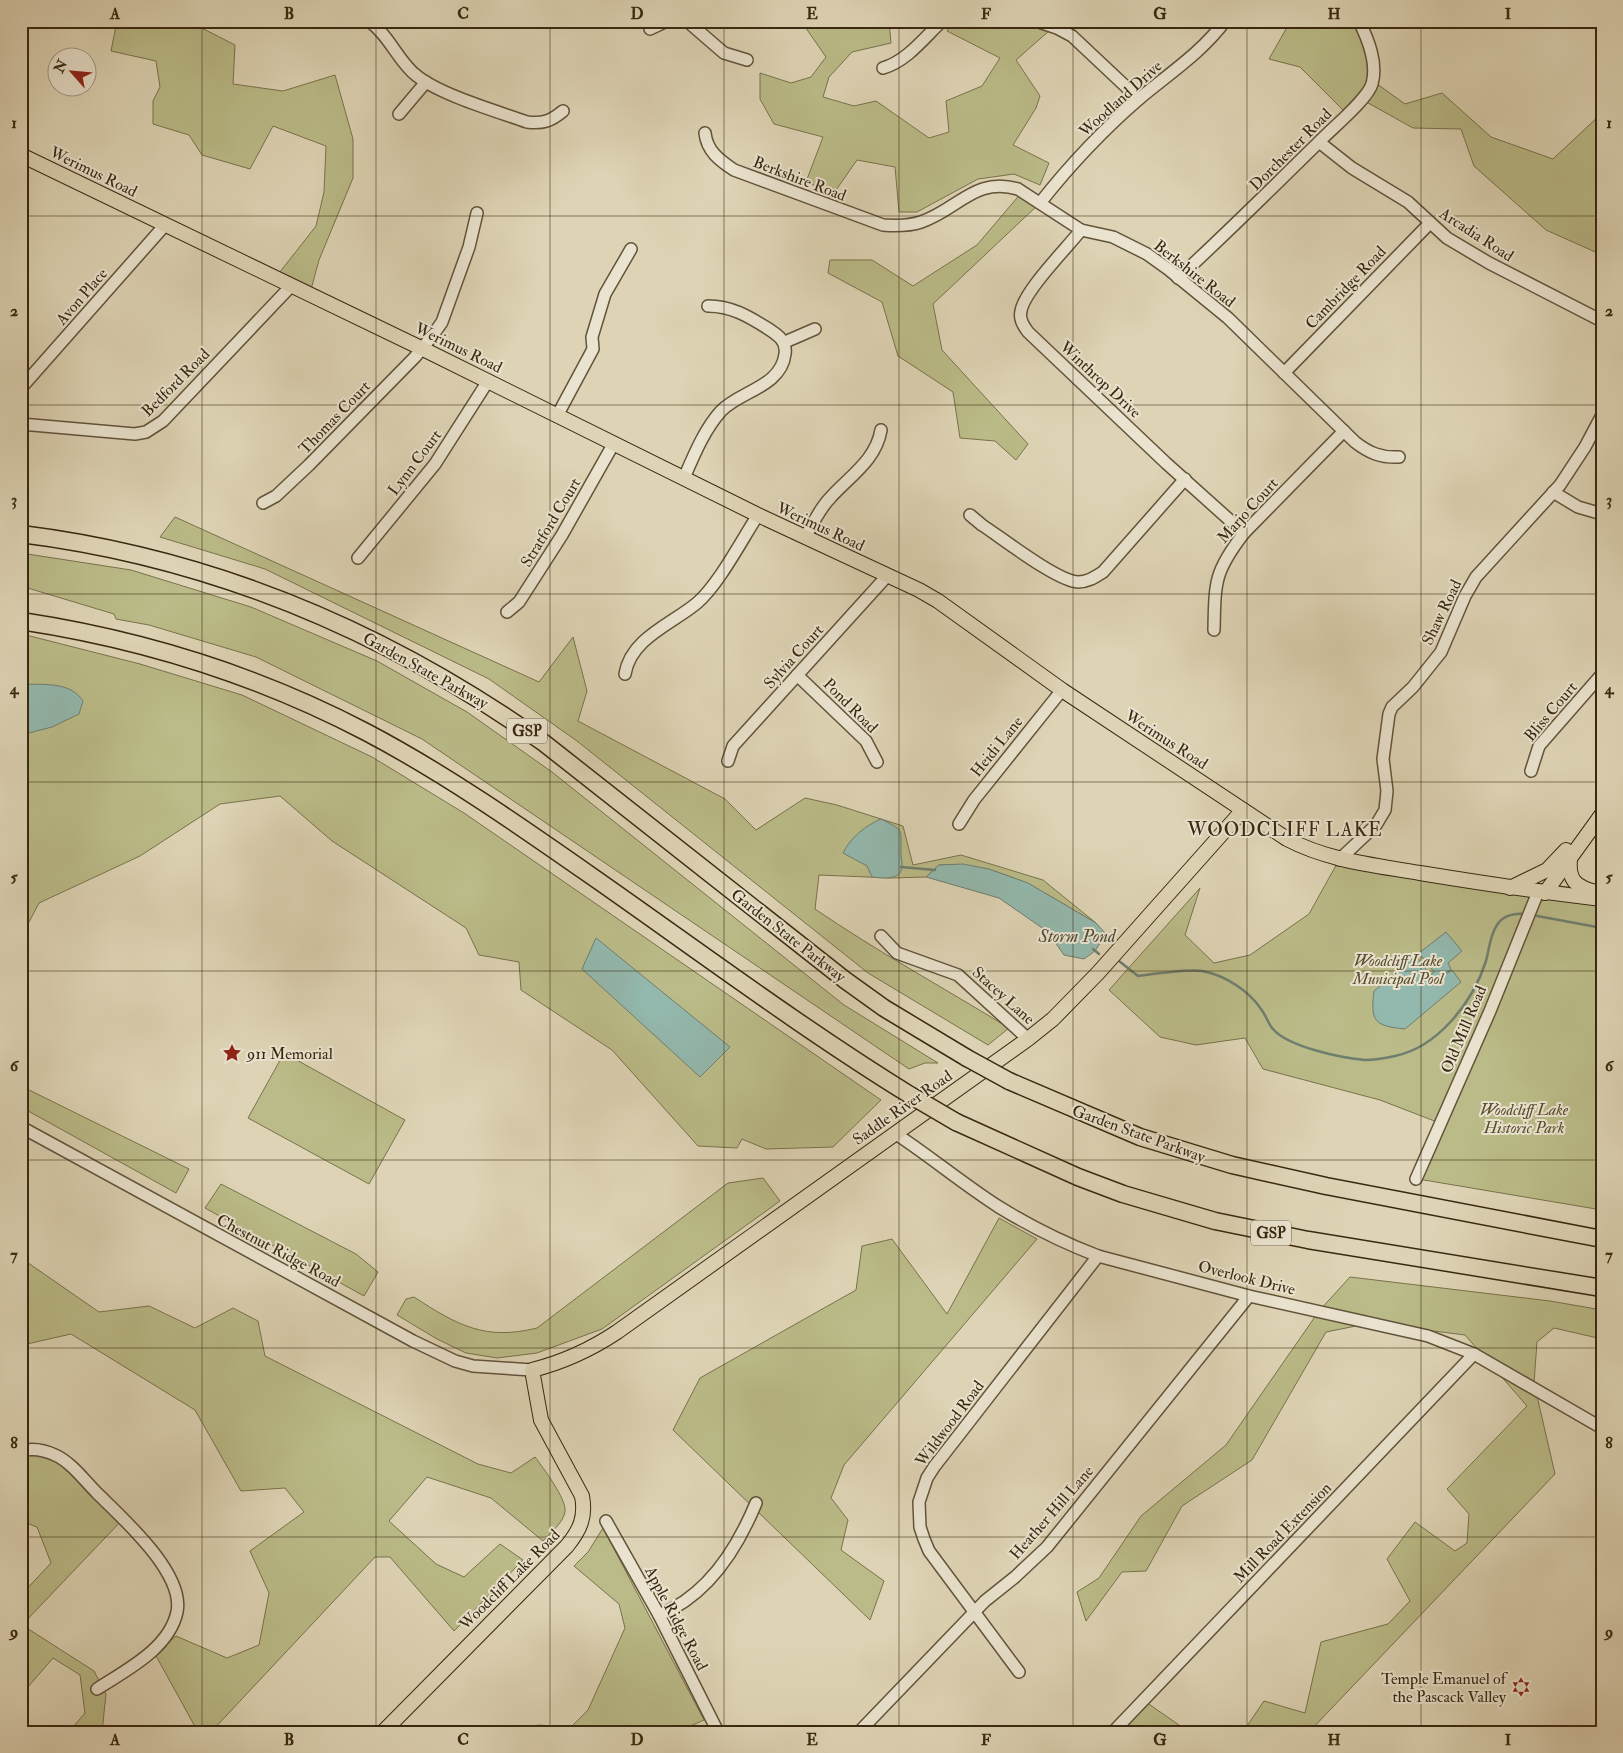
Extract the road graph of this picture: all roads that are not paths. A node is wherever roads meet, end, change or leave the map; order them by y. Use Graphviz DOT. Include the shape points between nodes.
graph roads {
  1 [pos="369,21"];
  2 [pos="667,21"];
  3 [pos="687,21"];
  4 [pos="942,21"];
  5 [pos="1036,21"];
  6 [pos="1225,21"];
  7 [pos="1359,21"];
  8 [pos="650,29"];
  9 [pos="748,60"];
  10 [pos="883,68"];
  11 [pos="426,82"];
  12 [pos="1139,99"];
  13 [pos="563,111"];
  14 [pos="399,114"];
  15 [pos="704,133"];
  16 [pos="1319,142"];
  17 [pos="21,155"];
  18 [pos="1040,203"];
  19 [pos="477,213"];
  20 [pos="165,224"];
  21 [pos="1429,224"];
  22 [pos="1081,230"];
  23 [pos="631,248"];
  24 [pos="1178,278"];
  25 [pos="292,285"];
  26 [pos="708,306"];
  27 [pos="1602,321"];
  28 [pos="815,329"];
  29 [pos="785,342"];
  30 [pos="423,348"];
  31 [pos="1284,373"];
  32 [pos="488,381"];
  33 [pos="21,388"];
  34 [pos="1602,415"];
  35 [pos="557,416"];
  36 [pos="21,424"];
  37 [pos="880,430"];
  38 [pos="1344,432"];
  39 [pos="614,443"];
  40 [pos="1399,457"];
  41 [pos="684,478"];
  42 [pos="1185,479"];
  43 [pos="1553,492"];
  44 [pos="263,503"];
  45 [pos="1602,514"];
  46 [pos="970,515"];
  47 [pos="758,516"];
  48 [pos="1244,533"];
  49 [pos="21,534"];
  50 [pos="806,536"];
  51 [pos="358,558"];
  52 [pos="888,576"];
  53 [pos="507,612"];
  54 [pos="21,621"];
  55 [pos="1214,630"];
  56 [pos="626,674"];
  57 [pos="1602,674"];
  58 [pos="797,675"];
  59 [pos="1062,690"];
  60 [pos="728,761"];
  61 [pos="877,762"];
  62 [pos="1531,771"];
  63 [pos="1243,810"];
  64 [pos="1602,814"];
  65 [pos="959,824"];
  66 [pos="1582,841"];
  67 [pos="1570,858"];
  68 [pos="1339,860"];
  69 [pos="1510,888"];
  70 [pos="1541,892"];
  71 [pos="1602,893"];
  72 [pos="1602,899"];
  73 [pos="881,936"];
  74 [pos="1028,1039"];
  75 [pos="21,1127"];
  76 [pos="896,1134"];
  77 [pos="1416,1179"];
  78 [pos="1602,1239"];
  79 [pos="1098,1256"];
  80 [pos="1602,1288"];
  81 [pos="1249,1296"];
  82 [pos="1474,1354"];
  83 [pos="532,1370"];
  84 [pos="1602,1428"];
  85 [pos="21,1451"];
  86 [pos="756,1503"];
  87 [pos="606,1521"];
  88 [pos="974,1613"];
  89 [pos="659,1615"];
  90 [pos="1019,1672"];
  91 [pos="97,1689"];
  92 [pos="383,1732"];
  93 [pos="718,1732"];
  94 [pos="858,1732"];
  95 [pos="1113,1732"];
  1 -- 11 [label="street" via="415,75"];
  2 -- 8 [label="street"];
  3 -- 9 [label="street" via="724,53"];
  4 -- 10 [label="street" via="906,56"];
  5 -- 12 [label="street" via="1072,36"];
  6 -- 12 [label="street, Woodland Drive" via="1213,38"];
  7 -- 16 [label="street, Dorchester Road" via="1372,56 1372,85 1348,115"];
  11 -- 13 [label="street" via="526,122 540,124 553,120"];
  11 -- 14 [label="street"];
  12 -- 18 [label="street, Woodland Drive" via="1066,170"];
  15 -- 18 [label="street, Berkshire Road" via="706,143 718,159 734,170 883,224 922,222 989,186 1018,189"];
  16 -- 21 [label="street, Arcadia Road" via="1352,168 1408,202"];
  16 -- 24 [label="street, Dorchester Road"];
  17 -- 20 [label="main road, Werimus Road"];
  18 -- 22 [label="street, Berkshire Road"];
  19 -- 30 [label="street, Thomas Court" via="469,247 442,322"];
  20 -- 25 [label="main road, Werimus Road"];
  20 -- 33 [label="street, Avon Place"];
  21 -- 27 [label="street, Arcadia Road" via="1489,263"];
  21 -- 31 [label="street, Cambridge Road"];
  22 -- 24 [label="street, Berkshire Road" via="1114,237 1131,245"];
  22 -- 42 [label="street, Winthrop Drive" via="1028,294 1020,312 1022,323"];
  23 -- 35 [label="street" via="605,294 592,337 593,349"];
  24 -- 31 [label="street, Berkshire Road" via="1228,318"];
  25 -- 30 [label="main road, Werimus Road"];
  25 -- 36 [label="street, Bedford Road" via="163,421 146,432 135,434"];
  26 -- 29 [label="street" via="731,308 746,315"];
  28 -- 29 [label="street"];
  29 -- 41 [label="street" via="783,364 777,373 722,410 706,432"];
  30 -- 32 [label="main road, Werimus Road"];
  30 -- 44 [label="street, Thomas Court" via="309,465 276,496"];
  31 -- 38 [label="street, Berkshire Road"];
  32 -- 35 [label="main road, Werimus Road"];
  32 -- 51 [label="street, Lynn Court" via="435,464"];
  34 -- 43 [label="street, Shaw Road" via="1573,468"];
  35 -- 39 [label="main road, Werimus Road"];
  37 -- 50 [label="street" via="879,442 871,456 830,498"];
  38 -- 40 [label="street, Berkshire Road" via="1367,452 1388,458"];
  38 -- 48 [label="street, Marjo Court"];
  39 -- 41 [label="main road, Werimus Road"];
  39 -- 53 [label="street, Stratford Court" via="562,535 519,602"];
  41 -- 47 [label="main road, Werimus Road"];
  42 -- 46 [label="street" via="1103,572 1085,582 1060,577"];
  42 -- 48 [label="street, Winthrop Drive"];
  43 -- 45 [label="street" via="1578,507"];
  43 -- 68 [label="street, Shaw Road" via="1476,577 1441,652 1413,687 1392,706 1383,759 1387,791 1385,810 1376,825"];
  47 -- 50 [label="main road, Werimus Road"];
  47 -- 56 [label="street" via="698,602 642,644 627,664"];
  48 -- 55 [label="street, Marjo Court" via="1220,567"];
  49 -- 78 [label="highway, Garden State Parkway / GSP, bridge" via="109,548 250,587 338,623 423,665 473,694 544,743 884,1008 1008,1081 1140,1137 1232,1165 1373,1196"];
  50 -- 52 [label="main road, Werimus Road"];
  52 -- 58 [label="street, Sylvia Court"];
  52 -- 59 [label="main road, Werimus Road" via="938,601"];
  54 -- 80 [label="highway, GSP, bridge" via="93,634 186,659 277,691 364,731 486,803 827,1042 910,1095 956,1122 1078,1178 1215,1221 1308,1240"];
  57 -- 62 [label="street, Bliss Court" via="1539,746"];
  58 -- 60 [label="street, Sylvia Court" via="733,746"];
  58 -- 61 [label="street, Pond Road" via="866,741"];
  59 -- 63 [label="main road, Werimus Road"];
  59 -- 65 [label="street, Heidi Lane" via="974,800"];
  63 -- 68 [label="main road, Werimus Road" via="1296,844"];
  63 -- 74 [label="main road, Saddle River Road" via="1092,979"];
  64 -- 66 [label="main road"];
  66 -- 67 [label="main road"];
  66 -- 69 [label="main road" via="1565,851 1547,870"];
  67 -- 70 [label="main road"];
  67 -- 71 [label="main road" via="1570,877 1575,884"];
  68 -- 69 [label="main road, Werimus Road"];
  69 -- 70 [label="main road, Werimus Road"];
  70 -- 72 [label="main road, Werimus Road"];
  70 -- 77 [label="street, Old Mill Road"];
  73 -- 74 [label="street, Stacey Lane" via="897,953 958,975"];
  74 -- 76 [label="main road, Saddle River Road"];
  75 -- 83 [label="street, Chestnut Ridge Road" via="455,1361 473,1366"];
  76 -- 79 [label="street, Overlook Drive" via="1017,1218"];
  76 -- 83 [label="main road, Saddle River Road" via="617,1332 574,1357"];
  79 -- 81 [label="street, Overlook Drive"];
  79 -- 88 [label="street, Wildwood Road" via="934,1467 922,1490 919,1514 924,1540"];
  81 -- 82 [label="street, Overlook Drive" via="1428,1336"];
  81 -- 88 [label="street, Heather Hill Lane" via="1047,1547"];
  82 -- 84 [label="street, Overlook Drive"];
  82 -- 95 [label="street, Mill Road Extension"];
  83 -- 92 [label="main road, Woodcliff Lake Road" via="541,1420 582,1496 582,1524 567,1546"];
  85 -- 91 [label="street" via="46,1451 66,1462 140,1535 175,1588 178,1601 167,1635 151,1652"];
  86 -- 89 [label="street" via="740,1541 713,1575 679,1607"];
  87 -- 89 [label="street, Apple Ridge Road"];
  88 -- 90 [label="street, Wildwood Road"];
  88 -- 94 [label="street, Heather Hill Lane"];
  89 -- 93 [label="street, Apple Ridge Road"];
}
